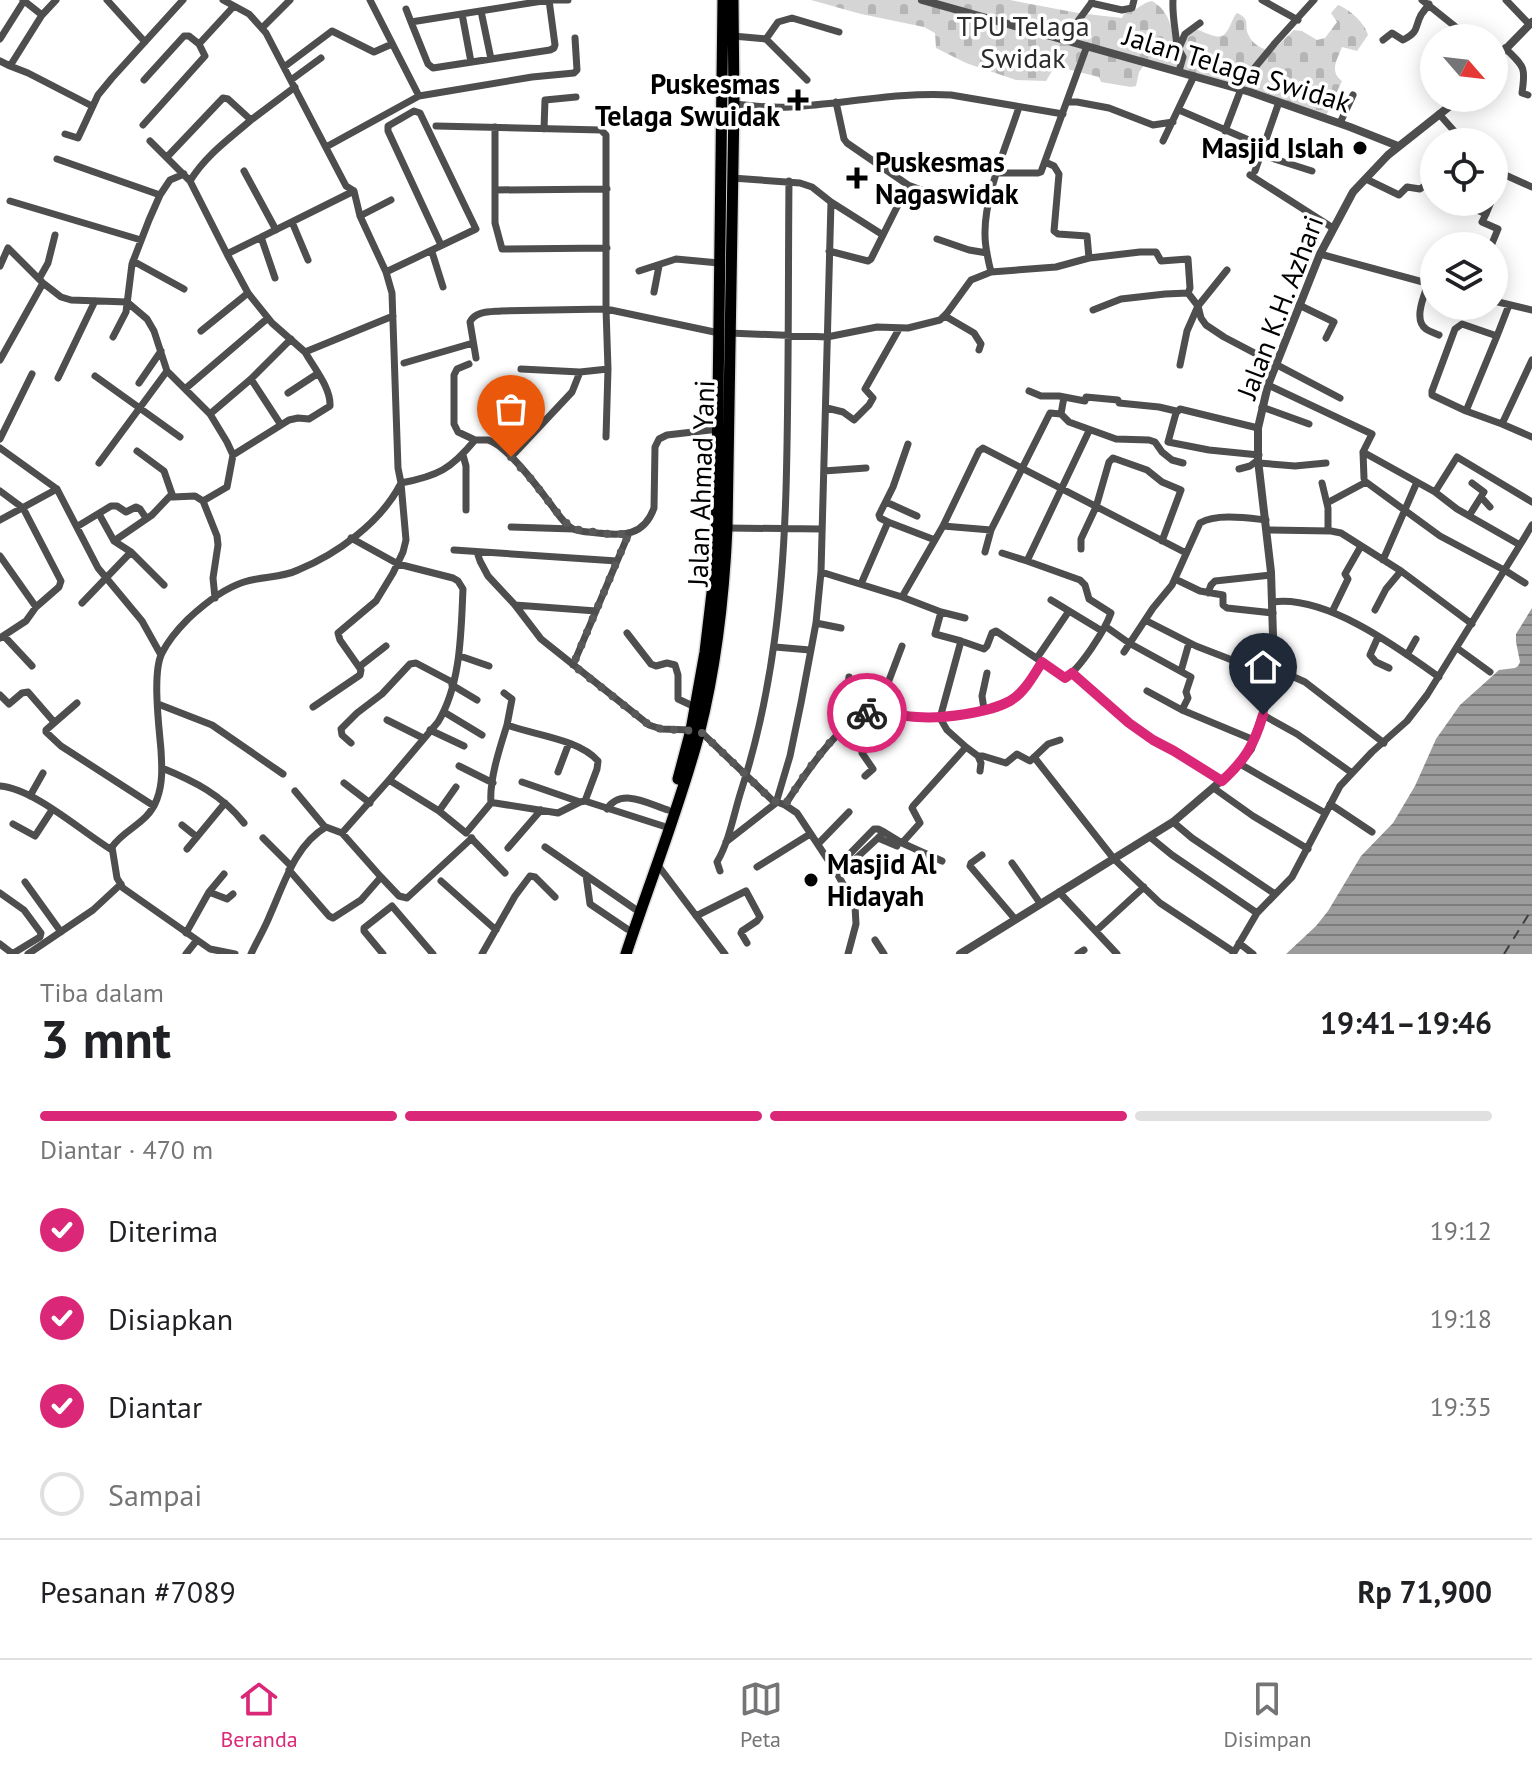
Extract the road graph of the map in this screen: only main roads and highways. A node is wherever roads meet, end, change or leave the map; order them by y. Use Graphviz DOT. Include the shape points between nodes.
graph roads {
  1 [pos="723,0"];
  2 [pos="733,0"];
  3 [pos="724,333"];
  4 [pos="695,730"];
  5 [pos="619,954"];
  6 [pos="626,954"];
  1 -- 3 [label="highway, Jalan Ahmad Yani" via="719,263"];
  2 -- 3 [label="highway, Jalan Ahmad Yani"];
  3 -- 4 [label="highway, Jalan Ahmad Yani" via="716,559"];
  3 -- 4 [label="highway, Jalan Ahmad Yani" via="723,588"];
  4 -- 5 [label="highway, Jalan Ahmad Yani"];
  4 -- 6 [label="highway, Jalan Ahmad Yani" via="683,787"];
}
